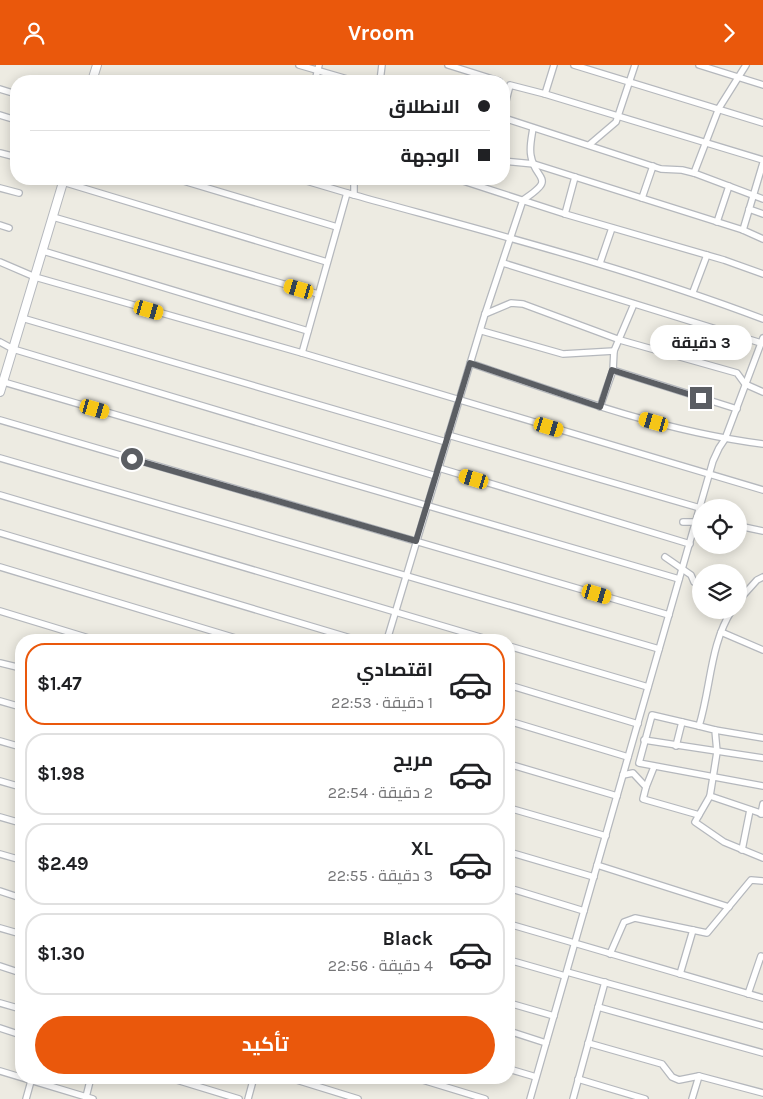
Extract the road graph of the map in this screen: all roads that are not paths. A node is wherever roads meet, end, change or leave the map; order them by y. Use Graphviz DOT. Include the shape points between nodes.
graph roads {
  1 [pos="299,65"];
  2 [pos="448,65"];
  3 [pos="554,65"];
  4 [pos="574,65"];
  5 [pos="635,65"];
  6 [pos="699,65"];
  7 [pos="746,65"];
  8 [pos="458,67"];
  9 [pos="318,68"];
  10 [pos="337,75"];
  11 [pos="481,75"];
  12 [pos="740,78"];
  13 [pos="630,83"];
  14 [pos="510,85"];
  15 [pos="763,85"];
  16 [pos="546,94"];
  17 [pos="719,108"];
  18 [pos="619,116"];
  19 [pos="510,120"];
  20 [pos="763,123"];
  21 [pos="533,128"];
  22 [pos="705,143"];
  23 [pos="589,145"];
  24 [pos="510,162"];
  25 [pos="763,162"];
  26 [pos="534,164"];
  27 [pos="653,166"];
  28 [pos="694,173"];
  29 [pos="575,177"];
  30 [pos="63,185"];
  31 [pos="77,185"];
  32 [pos="197,185"];
  33 [pos="320,185"];
  34 [pos="352,185"];
  35 [pos="476,185"];
  36 [pos="729,186"];
  37 [pos="0,188"];
  38 [pos="19,193"];
  39 [pos="350,194"];
  40 [pos="753,195"];
  41 [pos="642,198"];
  42 [pos="763,199"];
  43 [pos="523,200"];
  44 [pos="749,209"];
  45 [pos="565,214"];
  46 [pos="763,214"];
  47 [pos="53,217"];
  48 [pos="717,222"];
  49 [pos="0,225"];
  50 [pos="337,227"];
  51 [pos="9,228"];
  52 [pos="612,228"];
  53 [pos="742,230"];
  54 [pos="511,239"];
  55 [pos="763,239"];
  56 [pos="43,251"];
  57 [pos="707,255"];
  58 [pos="0,262"];
  59 [pos="327,262"];
  60 [pos="503,263"];
  61 [pos="600,263"];
  62 [pos="763,274"];
  63 [pos="35,277"];
  64 [pos="693,293"];
  65 [pos="318,294"];
  66 [pos="634,304"];
  67 [pos="485,314"];
  68 [pos="22,317"];
  69 [pos="763,319"];
  70 [pos="308,331"];
  71 [pos="482,331"];
  72 [pos="620,340"];
  73 [pos="0,341"];
  74 [pos="762,341"];
  75 [pos="13,349"];
  76 [pos="614,351"];
  77 [pos="302,353"];
  78 [pos="760,355"];
  79 [pos="470,363"];
  80 [pos="612,370"];
  81 [pos="1,382"];
  82 [pos="745,384"];
  83 [pos="0,392"];
  84 [pos="763,392"];
  85 [pos="459,399"];
  86 [pos="600,407"];
  87 [pos="736,409"];
  88 [pos="0,420"];
  89 [pos="447,439"];
  90 [pos="725,439"];
  91 [pos="763,445"];
  92 [pos="0,458"];
  93 [pos="439,468"];
  94 [pos="436,476"];
  95 [pos="709,476"];
  96 [pos="763,490"];
  97 [pos="0,495"];
  98 [pos="703,499"];
  99 [pos="427,506"];
  100 [pos="692,506"];
  101 [pos="683,522"];
  102 [pos="692,523"];
  103 [pos="747,528"];
  104 [pos="763,531"];
  105 [pos="0,533"];
  106 [pos="692,539"];
  107 [pos="416,541"];
  108 [pos="690,544"];
  109 [pos="665,557"];
  110 [pos="0,567"];
  111 [pos="682,570"];
  112 [pos="406,576"];
  113 [pos="692,577"];
  114 [pos="763,577"];
  115 [pos="680,579"];
  116 [pos="747,590"];
  117 [pos="0,611"];
  118 [pos="395,612"];
  119 [pos="669,615"];
  120 [pos="727,619"];
  121 [pos="720,632"];
  122 [pos="75,634"];
  123 [pos="222,634"];
  124 [pos="337,634"];
  125 [pos="389,634"];
  126 [pos="470,634"];
  127 [pos="515,648"];
  128 [pos="659,649"];
  129 [pos="763,650"];
  130 [pos="0,663"];
  131 [pos="15,667"];
  132 [pos="515,687"];
  133 [pos="648,687"];
  134 [pos="0,701"];
  135 [pos="15,705"];
  136 [pos="682,722"];
  137 [pos="515,723"];
  138 [pos="638,724"];
  139 [pos="699,725"];
  140 [pos="715,730"];
  141 [pos="763,738"];
  142 [pos="644,740"];
  143 [pos="0,741"];
  144 [pos="15,745"];
  145 [pos="676,746"];
  146 [pos="717,752"];
  147 [pos="628,757"];
  148 [pos="762,759"];
  149 [pos="515,766"];
  150 [pos="654,767"];
  151 [pos="623,775"];
  152 [pos="713,778"];
  153 [pos="0,781"];
  154 [pos="15,785"];
  155 [pos="763,786"];
  156 [pos="646,787"];
  157 [pos="617,796"];
  158 [pos="710,796"];
  159 [pos="763,804"];
  160 [pos="515,809"];
  161 [pos="750,811"];
  162 [pos="762,814"];
  163 [pos="699,815"];
  164 [pos="0,817"];
  165 [pos="15,821"];
  166 [pos="606,835"];
  167 [pos="742,850"];
  168 [pos="0,854"];
  169 [pos="515,854"];
  170 [pos="15,858"];
  171 [pos="763,858"];
  172 [pos="597,865"];
  173 [pos="594,877"];
  174 [pos="763,881"];
  175 [pos="0,891"];
  176 [pos="515,891"];
  177 [pos="15,896"];
  178 [pos="729,907"];
  179 [pos="584,911"];
  180 [pos="515,926"];
  181 [pos="0,928"];
  182 [pos="693,930"];
  183 [pos="15,932"];
  184 [pos="574,944"];
  185 [pos="610,954"];
  186 [pos="763,957"];
  187 [pos="515,961"];
  188 [pos="0,966"];
  189 [pos="15,971"];
  190 [pos="566,974"];
  191 [pos="680,974"];
  192 [pos="605,982"];
  193 [pos="748,994"];
  194 [pos="763,998"];
  195 [pos="0,1003"];
  196 [pos="515,1005"];
  197 [pos="15,1007"];
  198 [pos="598,1007"];
  199 [pos="554,1016"];
  200 [pos="763,1026"];
  201 [pos="0,1028"];
  202 [pos="15,1033"];
  203 [pos="515,1033"];
  204 [pos="546,1043"];
  205 [pos="588,1043"];
  206 [pos="763,1053"];
  207 [pos="0,1071"];
  208 [pos="515,1071"];
  209 [pos="15,1076"];
  210 [pos="699,1076"];
  211 [pos="536,1077"];
  212 [pos="578,1079"];
  213 [pos="30,1084"];
  214 [pos="41,1084"];
  215 [pos="89,1084"];
  216 [pos="190,1084"];
  217 [pos="252,1084"];
  218 [pos="310,1084"];
  219 [pos="436,1084"];
  220 [pos="763,1093"];
  221 [pos="86,1097"];
  222 [pos="26,1099"];
  223 [pos="93,1099"];
  224 [pos="240,1099"];
  225 [pos="248,1099"];
  226 [pos="358,1099"];
  227 [pos="484,1099"];
  228 [pos="530,1099"];
  229 [pos="573,1099"];
  230 [pos="645,1099"];
  231 [pos="692,1099"];
  1 -- 9 [label="street"];
  2 -- 8 [label="street"];
  3 -- 16 [label="street"];
  4 -- 13 [label="street"];
  5 -- 13 [label="street"];
  6 -- 12 [label="street"];
  7 -- 12 [label="street"];
  8 -- 11 [label="street"];
  9 -- 10 [label="street"];
  12 -- 15 [label="street"];
  12 -- 17 [label="street"];
  13 -- 17 [label="street"];
  13 -- 18 [label="street"];
  14 -- 16 [label="street"];
  16 -- 18 [label="street"];
  17 -- 20 [label="street"];
  17 -- 22 [label="street"];
  18 -- 22 [label="street"];
  18 -- 23 [label="street" via="613,126"];
  19 -- 21 [label="street"];
  21 -- 23 [label="street"];
  21 -- 26 [label="street" via="530,153"];
  22 -- 25 [label="street"];
  22 -- 28 [label="street"];
  23 -- 27 [label="street"];
  24 -- 26 [label="street"];
  25 -- 40 [label="street"];
  26 -- 29 [label="street"];
  26 -- 43 [label="street" via="542,183 540,189"];
  27 -- 28 [label="street"];
  27 -- 41 [label="street"];
  28 -- 36 [label="street"];
  29 -- 41 [label="street"];
  29 -- 45 [label="street"];
  30 -- 47 [label="street"];
  31 -- 59 [label="street"];
  32 -- 50 [label="street"];
  33 -- 39 [label="street"];
  34 -- 39 [label="street"];
  35 -- 43 [label="street"];
  36 -- 40 [label="street"];
  36 -- 48 [label="street"];
  37 -- 38 [label="street"];
  39 -- 50 [label="street"];
  39 -- 54 [label="street"];
  40 -- 42 [label="street"];
  40 -- 44 [label="street"];
  41 -- 48 [label="street"];
  43 -- 45 [label="street"];
  43 -- 54 [label="street"];
  44 -- 46 [label="street"];
  44 -- 53 [label="street"];
  45 -- 52 [label="street"];
  47 -- 56 [label="street"];
  47 -- 65 [label="street"];
  48 -- 53 [label="street"];
  49 -- 51 [label="street"];
  50 -- 59 [label="street"];
  52 -- 57 [label="street"];
  52 -- 61 [label="street"];
  53 -- 55 [label="street"];
  54 -- 60 [label="street"];
  54 -- 61 [label="street"];
  56 -- 63 [label="street"];
  56 -- 70 [label="street"];
  57 -- 62 [label="street"];
  57 -- 64 [label="street"];
  58 -- 63 [label="street"];
  59 -- 65 [label="street"];
  60 -- 66 [label="street"];
  60 -- 67 [label="street"];
  61 -- 64 [label="street"];
  63 -- 68 [label="street"];
  63 -- 77 [label="street"];
  64 -- 69 [label="street"];
  65 -- 70 [label="street"];
  66 -- 72 [label="street"];
  66 -- 74 [label="street"];
  67 -- 71 [label="street"];
  67 -- 72 [label="street" via="517,303"];
  68 -- 75 [label="street"];
  68 -- 89 [label="street"];
  70 -- 77 [label="street"];
  71 -- 76 [label="street" via="563,354"];
  71 -- 79 [label="street"];
  72 -- 76 [label="street"];
  72 -- 82 [label="street" via="738,373"];
  73 -- 75 [label="street"];
  74 -- 78 [label="street"];
  75 -- 81 [label="street"];
  75 -- 94 [label="street"];
  76 -- 80 [label="street"];
  77 -- 85 [label="street"];
  78 -- 82 [label="street"];
  79 -- 85 [label="street"];
  79 -- 86 [label="street"];
  80 -- 86 [label="street"];
  80 -- 87 [label="street"];
  81 -- 83 [label="street"];
  81 -- 99 [label="street"];
  82 -- 84 [label="street"];
  82 -- 87 [label="street"];
  85 -- 89 [label="street"];
  85 -- 95 [label="street"];
  86 -- 90 [label="street"];
  87 -- 90 [label="street"];
  88 -- 107 [label="street"];
  89 -- 93 [label="street"];
  89 -- 100 [label="street"];
  90 -- 91 [label="street"];
  90 -- 95 [label="street" via="716,452"];
  92 -- 112 [label="street"];
  93 -- 94 [label="street"];
  93 -- 108 [label="street"];
  94 -- 99 [label="street"];
  95 -- 96 [label="street"];
  95 -- 98 [label="street"];
  97 -- 118 [label="street"];
  99 -- 107 [label="street"];
  99 -- 115 [label="street"];
  101 -- 102 [label="street"];
  103 -- 104 [label="street"];
  105 -- 124 [label="street"];
  106 -- 108 [label="street"];
  107 -- 112 [label="street"];
  107 -- 119 [label="street"];
  108 -- 111 [label="street"];
  109 -- 111 [label="street"];
  110 -- 123 [label="street"];
  111 -- 113 [label="street"];
  111 -- 115 [label="street"];
  112 -- 118 [label="street"];
  112 -- 128 [label="street"];
  114 -- 116 [label="street"];
  115 -- 119 [label="street"];
  117 -- 122 [label="street"];
  118 -- 125 [label="street"];
  118 -- 126 [label="street"];
  119 -- 128 [label="street"];
  120 -- 121 [label="street"];
  121 -- 129 [label="street"];
  121 -- 139 [label="street"];
  127 -- 133 [label="street"];
  128 -- 133 [label="street"];
  130 -- 131 [label="street"];
  132 -- 138 [label="street"];
  133 -- 138 [label="street"];
  134 -- 135 [label="street"];
  136 -- 139 [label="street"];
  136 -- 142 [label="street" via="652,715"];
  136 -- 145 [label="street"];
  137 -- 147 [label="street"];
  138 -- 147 [label="street"];
  139 -- 140 [label="street"];
  140 -- 141 [label="street"];
  140 -- 146 [label="street"];
  142 -- 145 [label="street"];
  142 -- 150 [label="street" via="639,763"];
  143 -- 144 [label="street"];
  145 -- 146 [label="street"];
  146 -- 148 [label="street"];
  146 -- 152 [label="street"];
  147 -- 151 [label="street"];
  149 -- 157 [label="street"];
  150 -- 152 [label="street"];
  150 -- 156 [label="street"];
  151 -- 156 [label="street" via="633,773"];
  151 -- 157 [label="street"];
  152 -- 155 [label="street"];
  152 -- 158 [label="street"];
  153 -- 154 [label="street"];
  156 -- 163 [label="street" via="643,799"];
  157 -- 166 [label="street"];
  158 -- 161 [label="street"];
  158 -- 163 [label="street"];
  159 -- 162 [label="street"];
  160 -- 166 [label="street"];
  161 -- 162 [label="street"];
  161 -- 167 [label="street"];
  163 -- 167 [label="street" via="695,822 720,840"];
  164 -- 165 [label="street"];
  166 -- 172 [label="street"];
  167 -- 171 [label="street"];
  168 -- 170 [label="street"];
  169 -- 173 [label="street"];
  172 -- 173 [label="street"];
  172 -- 178 [label="street"];
  173 -- 179 [label="street"];
  174 -- 178 [label="street" via="751,880"];
  175 -- 177 [label="street"];
  176 -- 179 [label="street"];
  178 -- 182 [label="street" via="707,933"];
  179 -- 184 [label="street"];
  180 -- 184 [label="street"];
  181 -- 183 [label="street"];
  182 -- 185 [label="street" via="635,918 624,922"];
  182 -- 191 [label="street"];
  184 -- 185 [label="street"];
  184 -- 190 [label="street"];
  185 -- 191 [label="street"];
  186 -- 193 [label="street"];
  187 -- 190 [label="street"];
  188 -- 189 [label="street"];
  190 -- 192 [label="street"];
  190 -- 199 [label="street"];
  191 -- 193 [label="street"];
  192 -- 198 [label="street"];
  192 -- 200 [label="street"];
  193 -- 194 [label="street"];
  195 -- 197 [label="street"];
  196 -- 199 [label="street"];
  198 -- 205 [label="street"];
  198 -- 206 [label="street"];
  199 -- 204 [label="street"];
  201 -- 202 [label="street"];
  203 -- 204 [label="street"];
  204 -- 211 [label="street"];
  205 -- 210 [label="street" via="662,1064 675,1079"];
  205 -- 212 [label="street"];
  207 -- 209 [label="street"];
  208 -- 211 [label="street"];
  210 -- 220 [label="street"];
  210 -- 231 [label="street"];
  211 -- 228 [label="street"];
  212 -- 229 [label="street"];
  212 -- 230 [label="street"];
  213 -- 222 [label="street"];
  214 -- 221 [label="street"];
  215 -- 221 [label="street"];
  216 -- 224 [label="street"];
  217 -- 225 [label="street"];
  218 -- 226 [label="street"];
  219 -- 227 [label="street"];
  221 -- 223 [label="street"];
}
